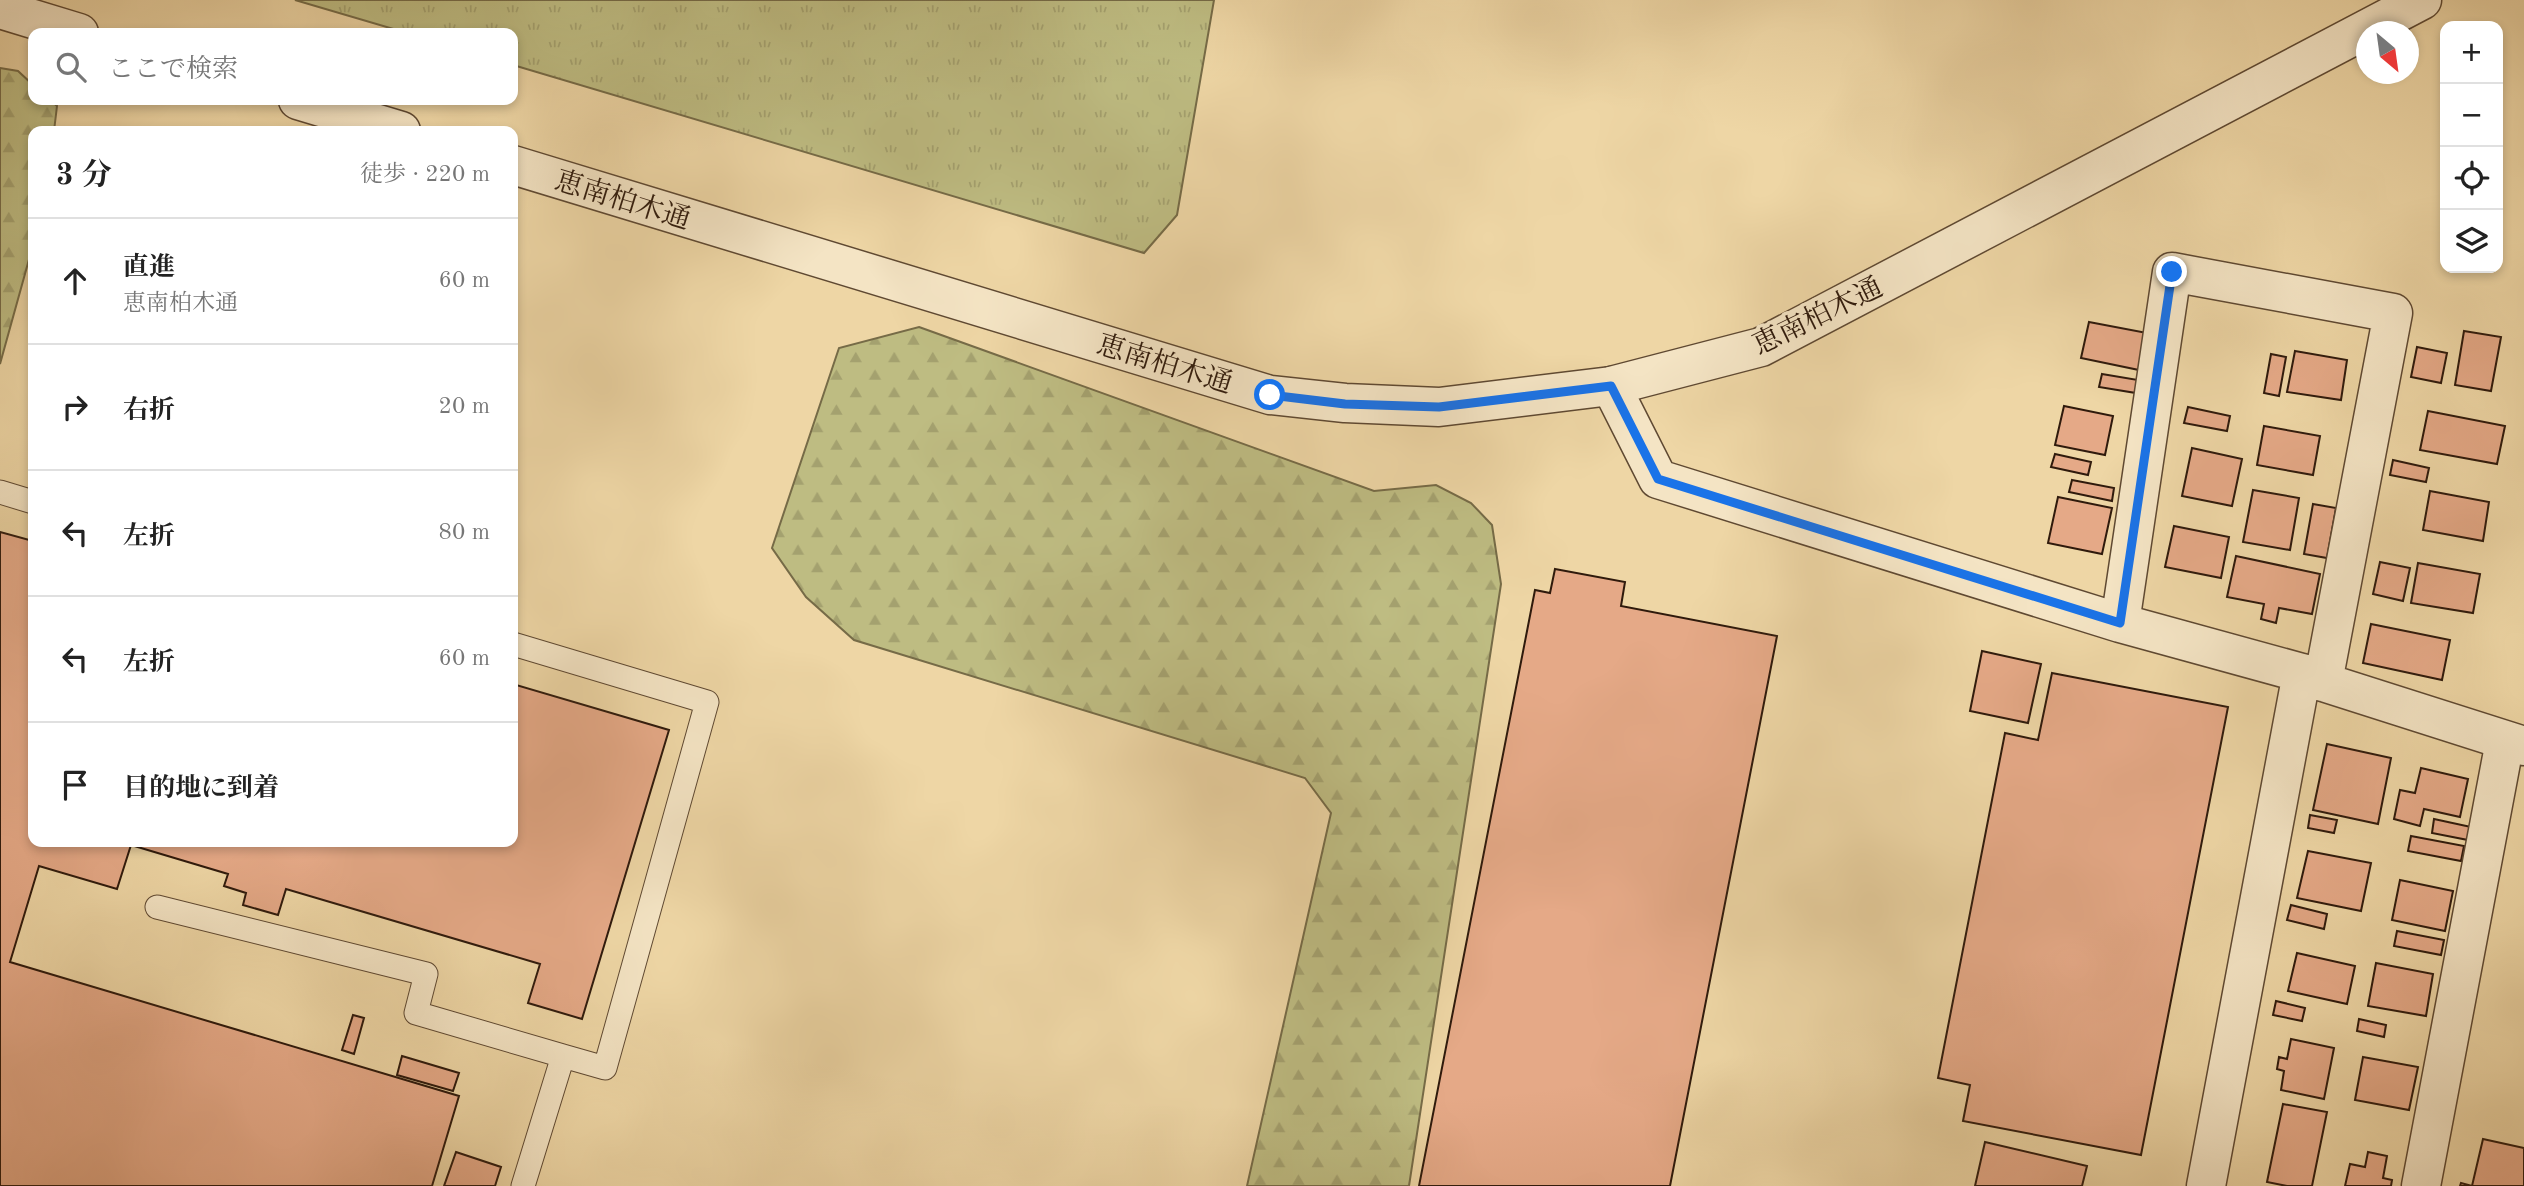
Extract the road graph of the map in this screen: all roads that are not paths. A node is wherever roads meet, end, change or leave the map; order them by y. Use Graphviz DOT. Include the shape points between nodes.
graph roads {
  1 [pos="2422,0"];
  2 [pos="0,9"];
  3 [pos="63,28"];
  4 [pos="315,105"];
  5 [pos="384,126"];
  6 [pos="518,167"];
  7 [pos="1611,386"];
  8 [pos="0,492"];
  9 [pos="28,500"];
  10 [pos="2120,623"];
  11 [pos="518,646"];
  12 [pos="2312,677"];
  13 [pos="2515,743"];
  14 [pos="157,907"];
  15 [pos="563,1056"];
  16 [pos="523,1186"];
  17 [pos="2206,1186"];
  18 [pos="2421,1186"];
  1 -- 7 [label="street, 恵南柏木通" via="1761,348"];
  2 -- 3 [label="street"];
  4 -- 5 [label="street"];
  6 -- 7 [label="street, 恵南柏木通" via="1270,395 1345,404 1439,407"];
  7 -- 10 [label="street" via="1658,479"];
  8 -- 9 [label="lane"];
  10 -- 12 [label="street"];
  10 -- 12 [label="street" via="2172,272 2393,313"];
  11 -- 15 [label="lane" via="706,702 605,1068"];
  12 -- 13 [label="street"];
  12 -- 17 [label="street"];
  13 -- 18 [label="street"];
  14 -- 15 [label="lane" via="426,974 416,1013"];
  15 -- 16 [label="lane"];
}
